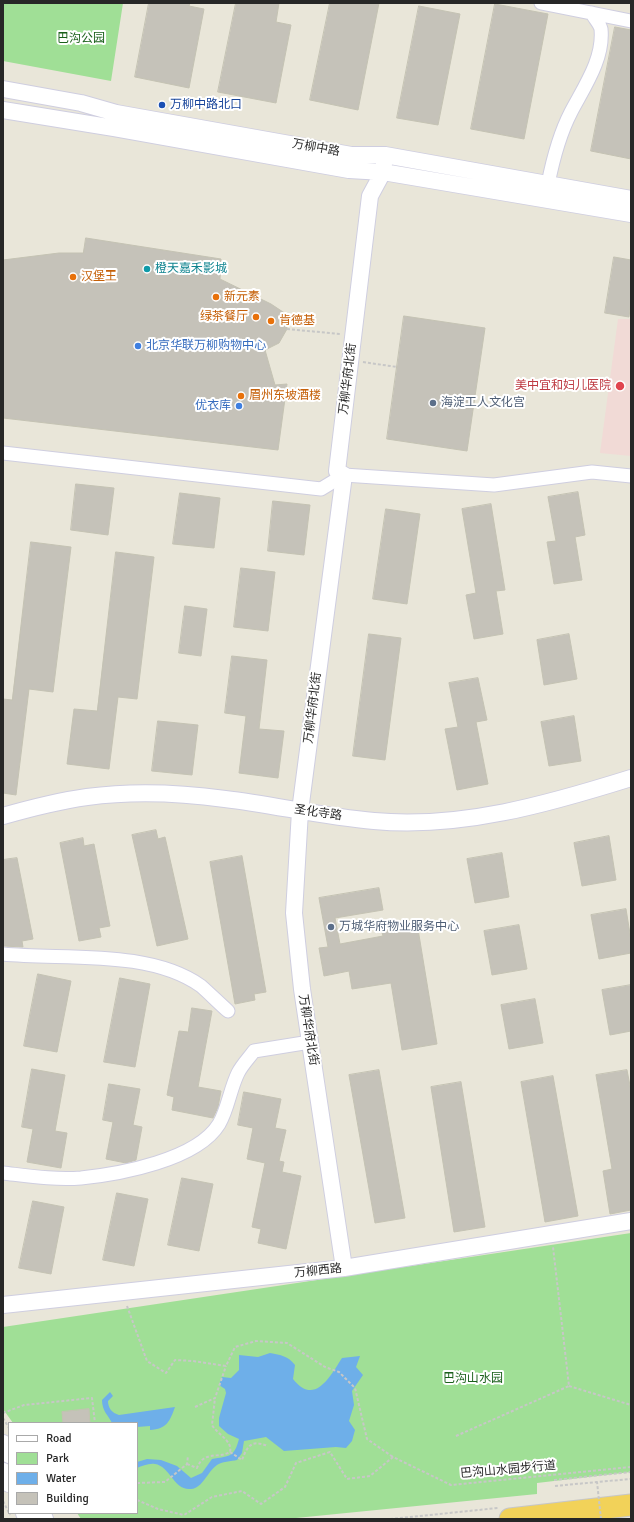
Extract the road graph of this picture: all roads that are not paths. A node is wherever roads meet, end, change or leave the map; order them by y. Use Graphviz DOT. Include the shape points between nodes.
graph roads {
  1 [pos="541,3"];
  2 [pos="592,13"];
  3 [pos="631,22"];
  4 [pos="3,89"];
  5 [pos="3,110"];
  6 [pos="385,155"];
  7 [pos="383,172"];
  8 [pos="548,184"];
  9 [pos="631,199"];
  10 [pos="631,214"];
  11 [pos="3,453"];
  12 [pos="344,475"];
  13 [pos="631,476"];
  14 [pos="631,778"];
  15 [pos="300,811"];
  16 [pos="3,816"];
  17 [pos="3,954"];
  18 [pos="228,1011"];
  19 [pos="310,1042"];
  20 [pos="3,1173"];
  21 [pos="631,1221"];
  22 [pos="344,1268"];
  23 [pos="3,1305"];
  24 [pos="3,1472"];
  25 [pos="8,1481"];
  26 [pos="631,1505"];
  27 [pos="510,1519"];
  1 -- 2 [label="street"];
  2 -- 3 [label="street"];
  2 -- 8 [label="street" via="601,28 600,48 585,88 571,112 554,153"];
  4 -- 6 [label="street, 万柳中路" via="80,103 116,113 336,152"];
  5 -- 7 [label="street, 万柳中路" via="349,170"];
  6 -- 7 [label="street, 万柳华府北街"];
  6 -- 8 [label="street, 万柳中路"];
  7 -- 10 [label="street, 万柳中路"];
  7 -- 12 [label="street, 万柳华府北街" via="370,196 337,471"];
  8 -- 9 [label="street, 万柳中路"];
  11 -- 12 [label="street" via="321,489"];
  12 -- 13 [label="street" via="494,485 592,472"];
  12 -- 15 [label="street, 万柳华府北街"];
  14 -- 15 [label="street, 圣化寺路" via="574,796 498,814 439,821 374,822"];
  15 -- 16 [label="street, 圣化寺路" via="224,798 150,794 88,797"];
  15 -- 19 [label="street, 万柳华府北街" via="294,913"];
  17 -- 18 [label="street" via="120,958 169,970 200,986"];
  19 -- 20 [label="street" via="254,1051 238,1072 219,1124 205,1138 187,1150 151,1166 81,1178"];
  19 -- 22 [label="street, 万柳华府北街"];
  21 -- 22 [label="street, 万柳西路"];
  22 -- 23 [label="street, 万柳西路"];
  24 -- 25 [label="main road"];
  26 -- 27 [label="highway"];
}
